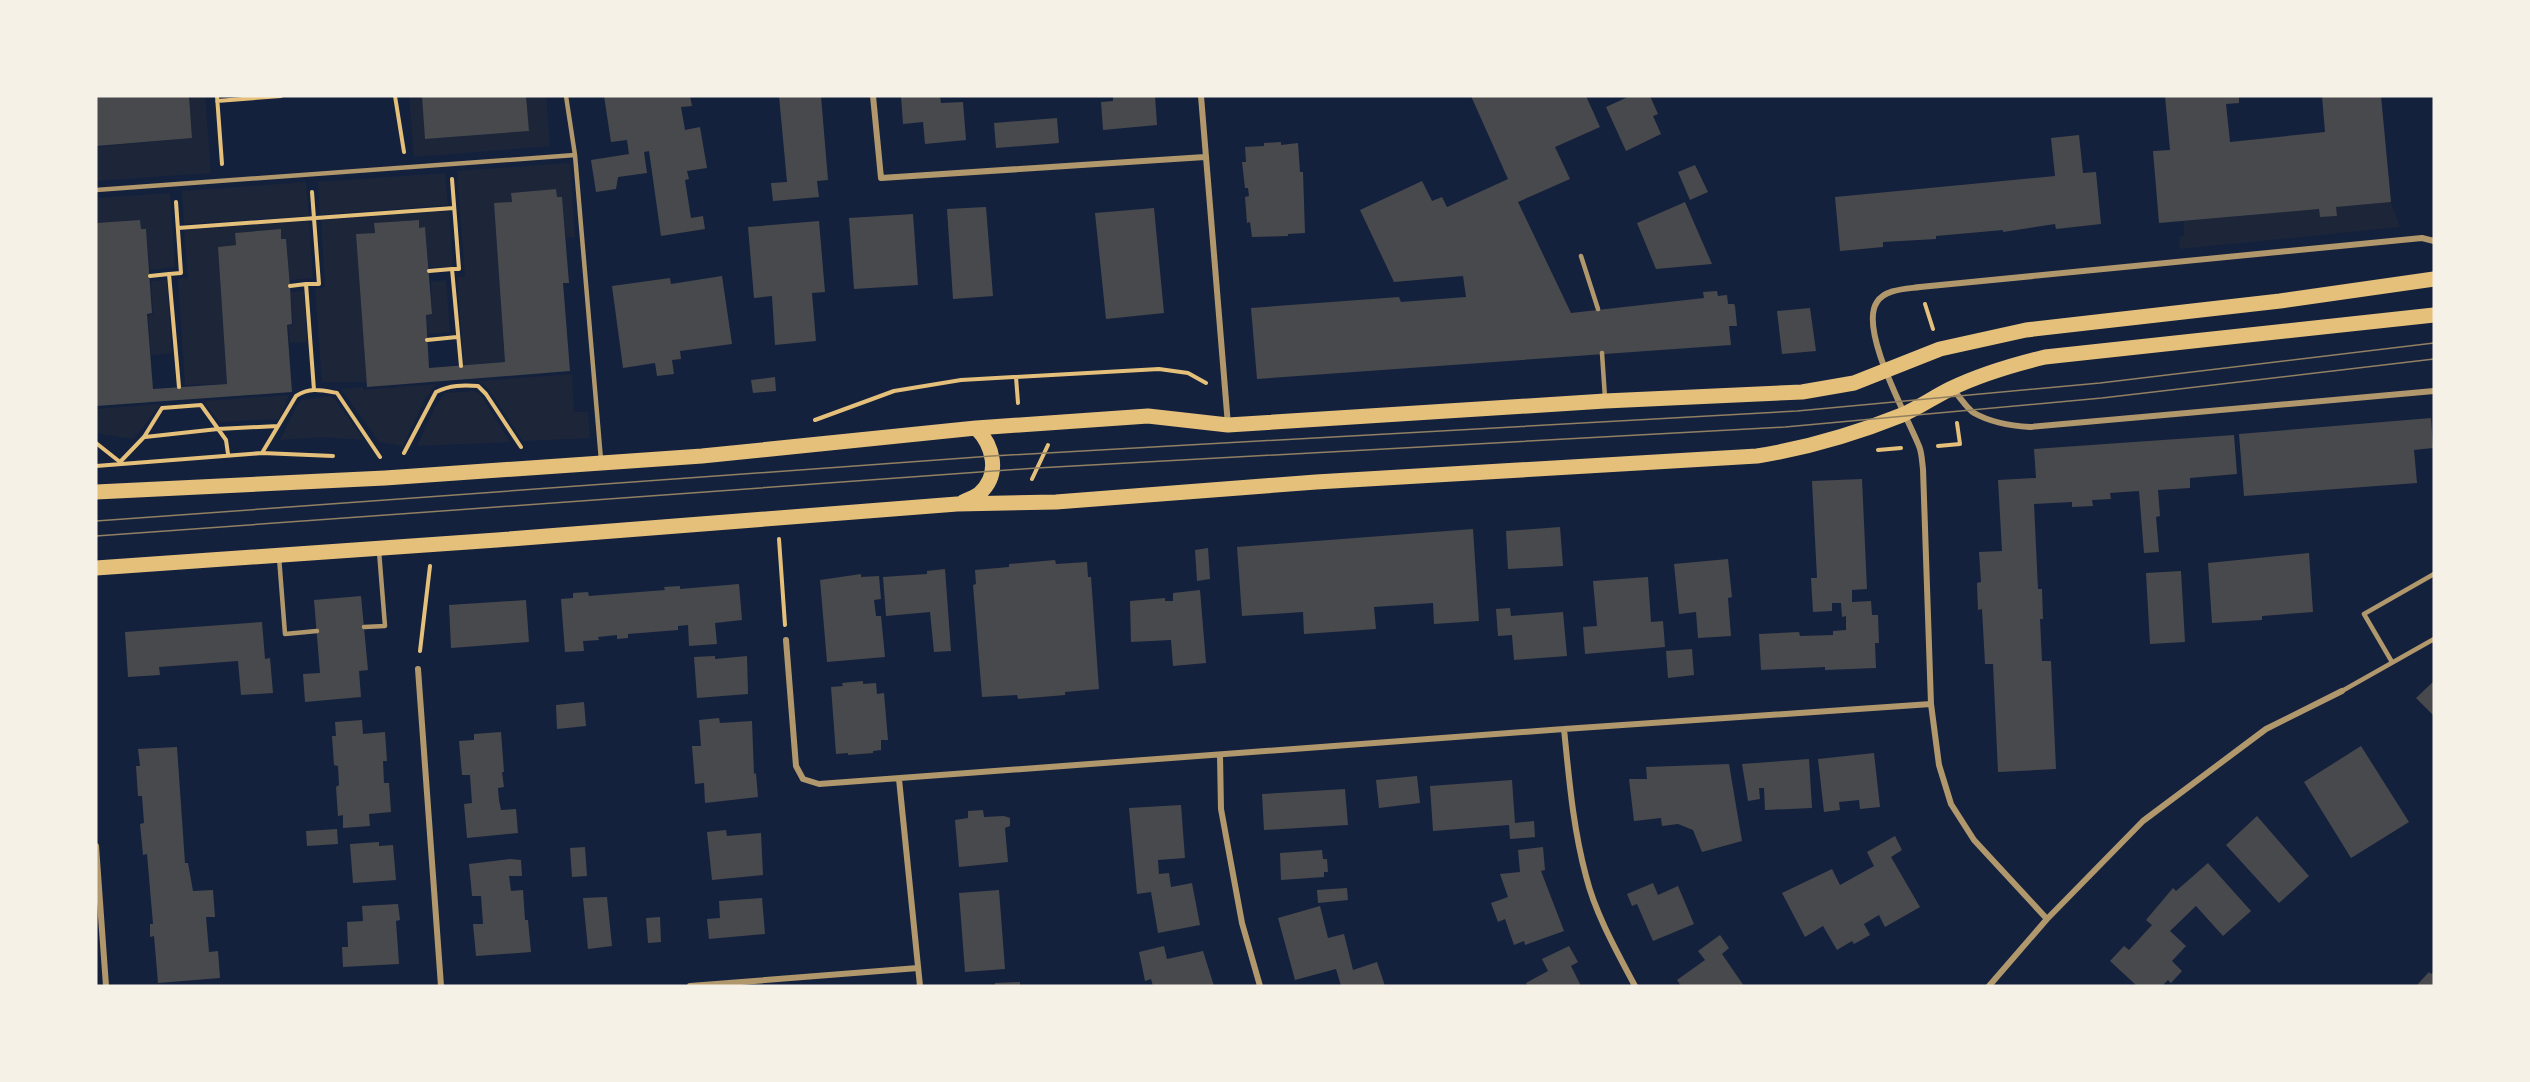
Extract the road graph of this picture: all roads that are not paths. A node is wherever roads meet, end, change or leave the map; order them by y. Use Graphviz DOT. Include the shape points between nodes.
graph roads {
  1 [pos="566,96"];
  2 [pos="873,96"];
  3 [pos="1201,96"];
  4 [pos="575,155"];
  5 [pos="1205,157"];
  6 [pos="96,190"];
  7 [pos="2434,242"];
  8 [pos="1581,256"];
  9 [pos="2434,279"];
  10 [pos="1598,309"];
  11 [pos="2434,315"];
  12 [pos="1602,353"];
  13 [pos="1886,371"];
  14 [pos="1951,388"];
  15 [pos="2434,391"];
  16 [pos="1605,401"];
  17 [pos="1903,414"];
  18 [pos="1228,425"];
  19 [pos="975,428"];
  20 [pos="601,462"];
  21 [pos="96,492"];
  22 [pos="957,504"];
  23 [pos="379,548"];
  24 [pos="279,555"];
  25 [pos="96,568"];
  26 [pos="2434,574"];
  27 [pos="364,627"];
  28 [pos="317,631"];
  29 [pos="2434,639"];
  30 [pos="786,640"];
  31 [pos="2389,664"];
  32 [pos="418,669"];
  33 [pos="2342,691"];
  34 [pos="1931,704"];
  35 [pos="1564,729"];
  36 [pos="1220,755"];
  37 [pos="898,779"];
  38 [pos="96,846"];
  39 [pos="2047,919"];
  40 [pos="918,968"];
  41 [pos="106,986"];
  42 [pos="441,986"];
  43 [pos="690,986"];
  44 [pos="920,986"];
  45 [pos="1260,986"];
  46 [pos="1635,986"];
  47 [pos="1989,986"];
  1 -- 4 [label="lane"];
  2 -- 5 [label="street" via="881,178"];
  3 -- 5 [label="street"];
  4 -- 6 [label="lane"];
  4 -- 20 [label="lane"];
  5 -- 18 [label="street"];
  7 -- 13 [label="street" via="2422,238 1898,290 1882,296 1875,304 1874,328"];
  8 -- 10 [label="lane"];
  9 -- 13 [label="main road" via="2026,330 1940,349"];
  11 -- 14 [label="main road" via="2045,357 2001,367"];
  12 -- 16 [label="lane"];
  13 -- 16 [label="main road" via="1802,392"];
  13 -- 17 [label="street"];
  14 -- 15 [label="street" via="1974,413 2030,427"];
  14 -- 17 [label="main road"];
  16 -- 18 [label="main road"];
  17 -- 22 [label="main road" via="1796,450 1757,456 1056,502"];
  17 -- 34 [label="street" via="1920,447 1923,469"];
  18 -- 19 [label="main road" via="1148,416"];
  19 -- 20 [label="main road" via="702,456"];
  19 -- 22 [label="main road" via="986,438 991,451 990,476 980,493"];
  20 -- 21 [label="main road" via="385,478"];
  22 -- 23 [label="main road"];
  23 -- 24 [label="main road"];
  23 -- 27 [label="lane" via="385,626"];
  24 -- 25 [label="main road"];
  24 -- 28 [label="lane" via="285,634"];
  26 -- 31 [label="lane" via="2364,614"];
  29 -- 31 [label="lane"];
  30 -- 37 [label="street" via="796,766 803,779 819,784"];
  31 -- 33 [label="lane"];
  32 -- 42 [label="street"];
  33 -- 39 [label="street" via="2266,729 2143,821"];
  34 -- 35 [label="street"];
  34 -- 39 [label="street" via="1939,765 1952,804 1974,840"];
  35 -- 36 [label="street"];
  35 -- 46 [label="street" via="1572,809 1586,878 1614,948"];
  36 -- 37 [label="street"];
  36 -- 45 [label="street" via="1223,820 1242,923"];
  37 -- 40 [label="street"];
  38 -- 41 [label="street"];
  39 -- 47 [label="street"];
  40 -- 43 [label="street"];
  40 -- 44 [label="street"];
}
